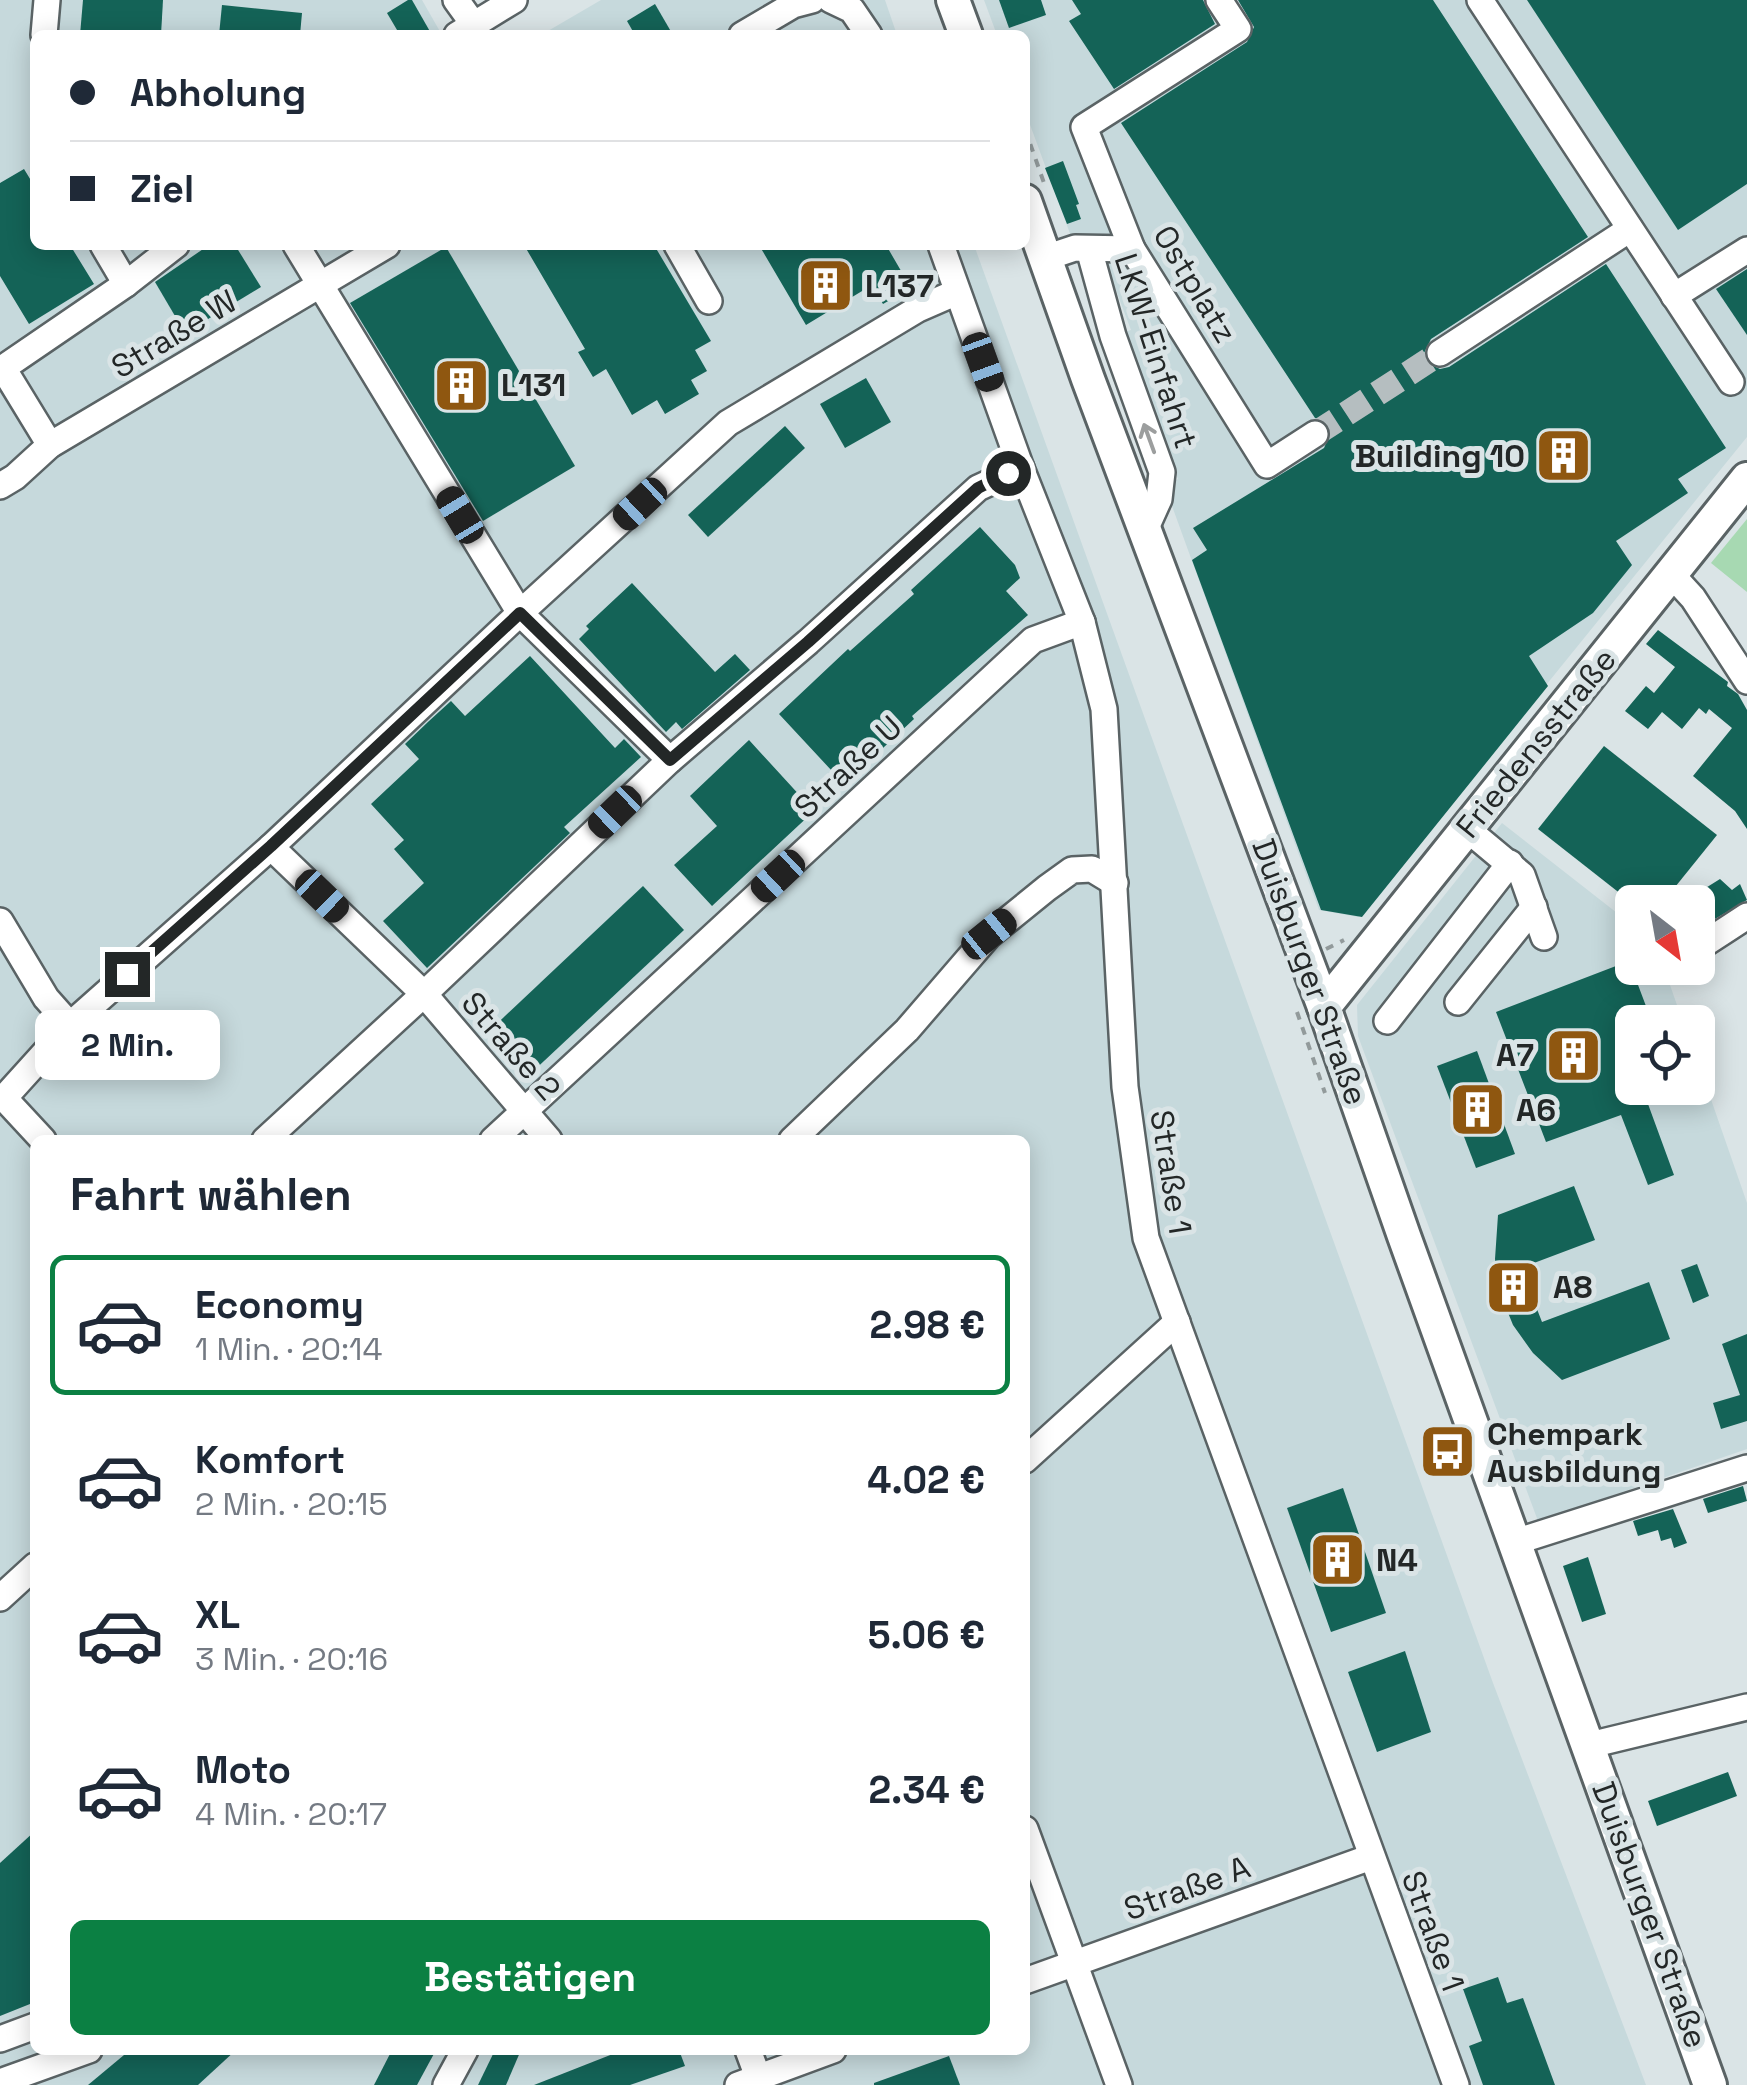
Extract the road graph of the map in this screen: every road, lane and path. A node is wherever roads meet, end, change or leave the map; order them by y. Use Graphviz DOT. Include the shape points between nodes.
graph roads {
  1 [pos="47,0"];
  2 [pos="456,0"];
  3 [pos="514,0"];
  4 [pos="812,0"];
  5 [pos="833,0"];
  6 [pos="954,0"];
  7 [pos="1219,0"];
  8 [pos="1480,0"];
  9 [pos="472,26"];
  10 [pos="44,30"];
  11 [pos="750,30"];
  12 [pos="866,30"];
  13 [pos="964,30"];
  14 [pos="1030,215"];
  15 [pos="1630,229"];
  16 [pos="1089,249"];
  17 [pos="1132,249"];
  18 [pos="106,250"];
  19 [pos="170,250"];
  20 [pos="299,250"];
  21 [pos="379,250"];
  22 [pos="680,250"];
  23 [pos="943,250"];
  24 [pos="1747,250"];
  25 [pos="1045,258"];
  26 [pos="126,284"];
  27 [pos="320,285"];
  28 [pos="957,292"];
  29 [pos="1674,296"];
  30 [pos="709,302"];
  31 [pos="1440,352"];
  32 [pos="1,366"];
  33 [pos="1731,382"];
  34 [pos="1315,434"];
  35 [pos="50,446"];
  36 [pos="1021,468"];
  37 [pos="1747,479"];
  38 [pos="0,486"];
  39 [pos="1145,530"];
  40 [pos="1671,574"];
  41 [pos="520,613"];
  42 [pos="1082,622"];
  43 [pos="1747,681"];
  44 [pos="670,760"];
  45 [pos="1467,829"];
  46 [pos="271,846"];
  47 [pos="1510,863"];
  48 [pos="1115,882"];
  49 [pos="1534,906"];
  50 [pos="1747,916"];
  51 [pos="0,921"];
  52 [pos="1544,937"];
  53 [pos="1715,937"];
  54 [pos="424,994"];
  55 [pos="1458,1002"];
  56 [pos="1324,1007"];
  57 [pos="1388,1021"];
  58 [pos="70,1025"];
  59 [pos="524,1111"];
  60 [pos="38,1135"];
  61 [pos="270,1135"];
  62 [pos="498,1135"];
  63 [pos="545,1135"];
  64 [pos="797,1135"];
  65 [pos="1177,1322"];
  66 [pos="1030,1455"];
  67 [pos="1747,1468"];
  68 [pos="1516,1542"];
  69 [pos="30,1571"];
  70 [pos="0,1598"];
  71 [pos="1746,1710"];
  72 [pos="1590,1746"];
  73 [pos="1030,1842"];
  74 [pos="1372,1857"];
  75 [pos="1076,1963"];
  76 [pos="1030,1979"];
  77 [pos="30,2028"];
  78 [pos="0,2039"];
  79 [pos="75,2055"];
  80 [pos="462,2055"];
  81 [pos="749,2055"];
  82 [pos="821,2055"];
  83 [pos="0,2082"];
  84 [pos="752,2082"];
  85 [pos="446,2085"];
  86 [pos="1119,2085"];
  87 [pos="1456,2085"];
  88 [pos="1710,2085"];
  1 -- 10 [label="street"];
  2 -- 9 [label="street"];
  3 -- 9 [label="street"];
  4 -- 11 [label="street"];
  5 -- 12 [label="street" via="852,10"];
  6 -- 13 [label="main road"];
  7 -- 17 [label="street, Ostplatz" via="1238,29 1084,127"];
  8 -- 15 [label="street"];
  14 -- 25 [label="main road, Duisburger Straße"];
  15 -- 29 [label="street"];
  15 -- 31 [label="street"];
  16 -- 17 [label="street"];
  16 -- 25 [label="street"];
  39 -- 16 [label="street, LKW-Einfahrt, one-way" via="1162,472"];
  17 -- 34 [label="street, Ostplatz" via="1267,465"];
  18 -- 26 [label="street"];
  19 -- 26 [label="street"];
  20 -- 27 [label="street"];
  21 -- 27 [label="street, Straße W"];
  22 -- 30 [label="street"];
  23 -- 28 [label="street, Straße 1"];
  24 -- 29 [label="street"];
  25 -- 39 [label="main road, Duisburger Straße"];
  26 -- 32 [label="street"];
  27 -- 35 [label="street, Straße W"];
  27 -- 41 [label="street"];
  28 -- 36 [label="street, Straße 1"];
  28 -- 41 [label="street" via="728,423"];
  29 -- 33 [label="street"];
  32 -- 35 [label="street"];
  35 -- 38 [label="street, Straße W"];
  36 -- 42 [label="street, Straße 1"];
  36 -- 44 [label="street" via="978,488"];
  37 -- 40 [label="main road, Friedensstraße"];
  39 -- 56 [label="main road, Duisburger Straße"];
  40 -- 43 [label="street"];
  40 -- 45 [label="main road, Friedensstraße"];
  41 -- 44 [label="street"];
  41 -- 46 [label="street"];
  42 -- 48 [label="street, Straße 1" via="1104,709"];
  42 -- 59 [label="street, Straße U" via="1034,640"];
  44 -- 54 [label="street"];
  45 -- 47 [label="street"];
  45 -- 56 [label="main road, Friedensstraße"];
  46 -- 54 [label="street, Straße 2"];
  46 -- 58 [label="street"];
  47 -- 49 [label="street"];
  47 -- 57 [label="street"];
  48 -- 64 [label="street" via="1092,869 1072,870 989,934 906,1030"];
  48 -- 65 [label="street, Straße 1" via="1124,1088 1146,1238"];
  49 -- 52 [label="street"];
  49 -- 55 [label="street"];
  50 -- 53 [label="street"];
  51 -- 58 [label="street"];
  54 -- 59 [label="street, Straße 2"];
  54 -- 61 [label="street"];
  56 -- 68 [label="main road, Duisburger Straße"];
  58 -- 60 [label="street" via="4,1098"];
  59 -- 62 [label="street, Straße U"];
  59 -- 63 [label="street, Straße 2"];
  65 -- 66 [label="street"];
  65 -- 74 [label="street, Straße 1"];
  67 -- 68 [label="street"];
  68 -- 72 [label="main road, Duisburger Straße"];
  69 -- 70 [label="street"];
  71 -- 72 [label="street, Duisburger Straße"];
  72 -- 88 [label="main road, Duisburger Straße"];
  73 -- 75 [label="street"];
  74 -- 75 [label="street, Straße A"];
  74 -- 87 [label="street, Straße 1"];
  75 -- 76 [label="street, Straße A"];
  75 -- 86 [label="street"];
  77 -- 78 [label="street"];
  79 -- 83 [label="street"];
  80 -- 85 [label="street"];
  81 -- 84 [label="street"];
  82 -- 84 [label="street"];
}
